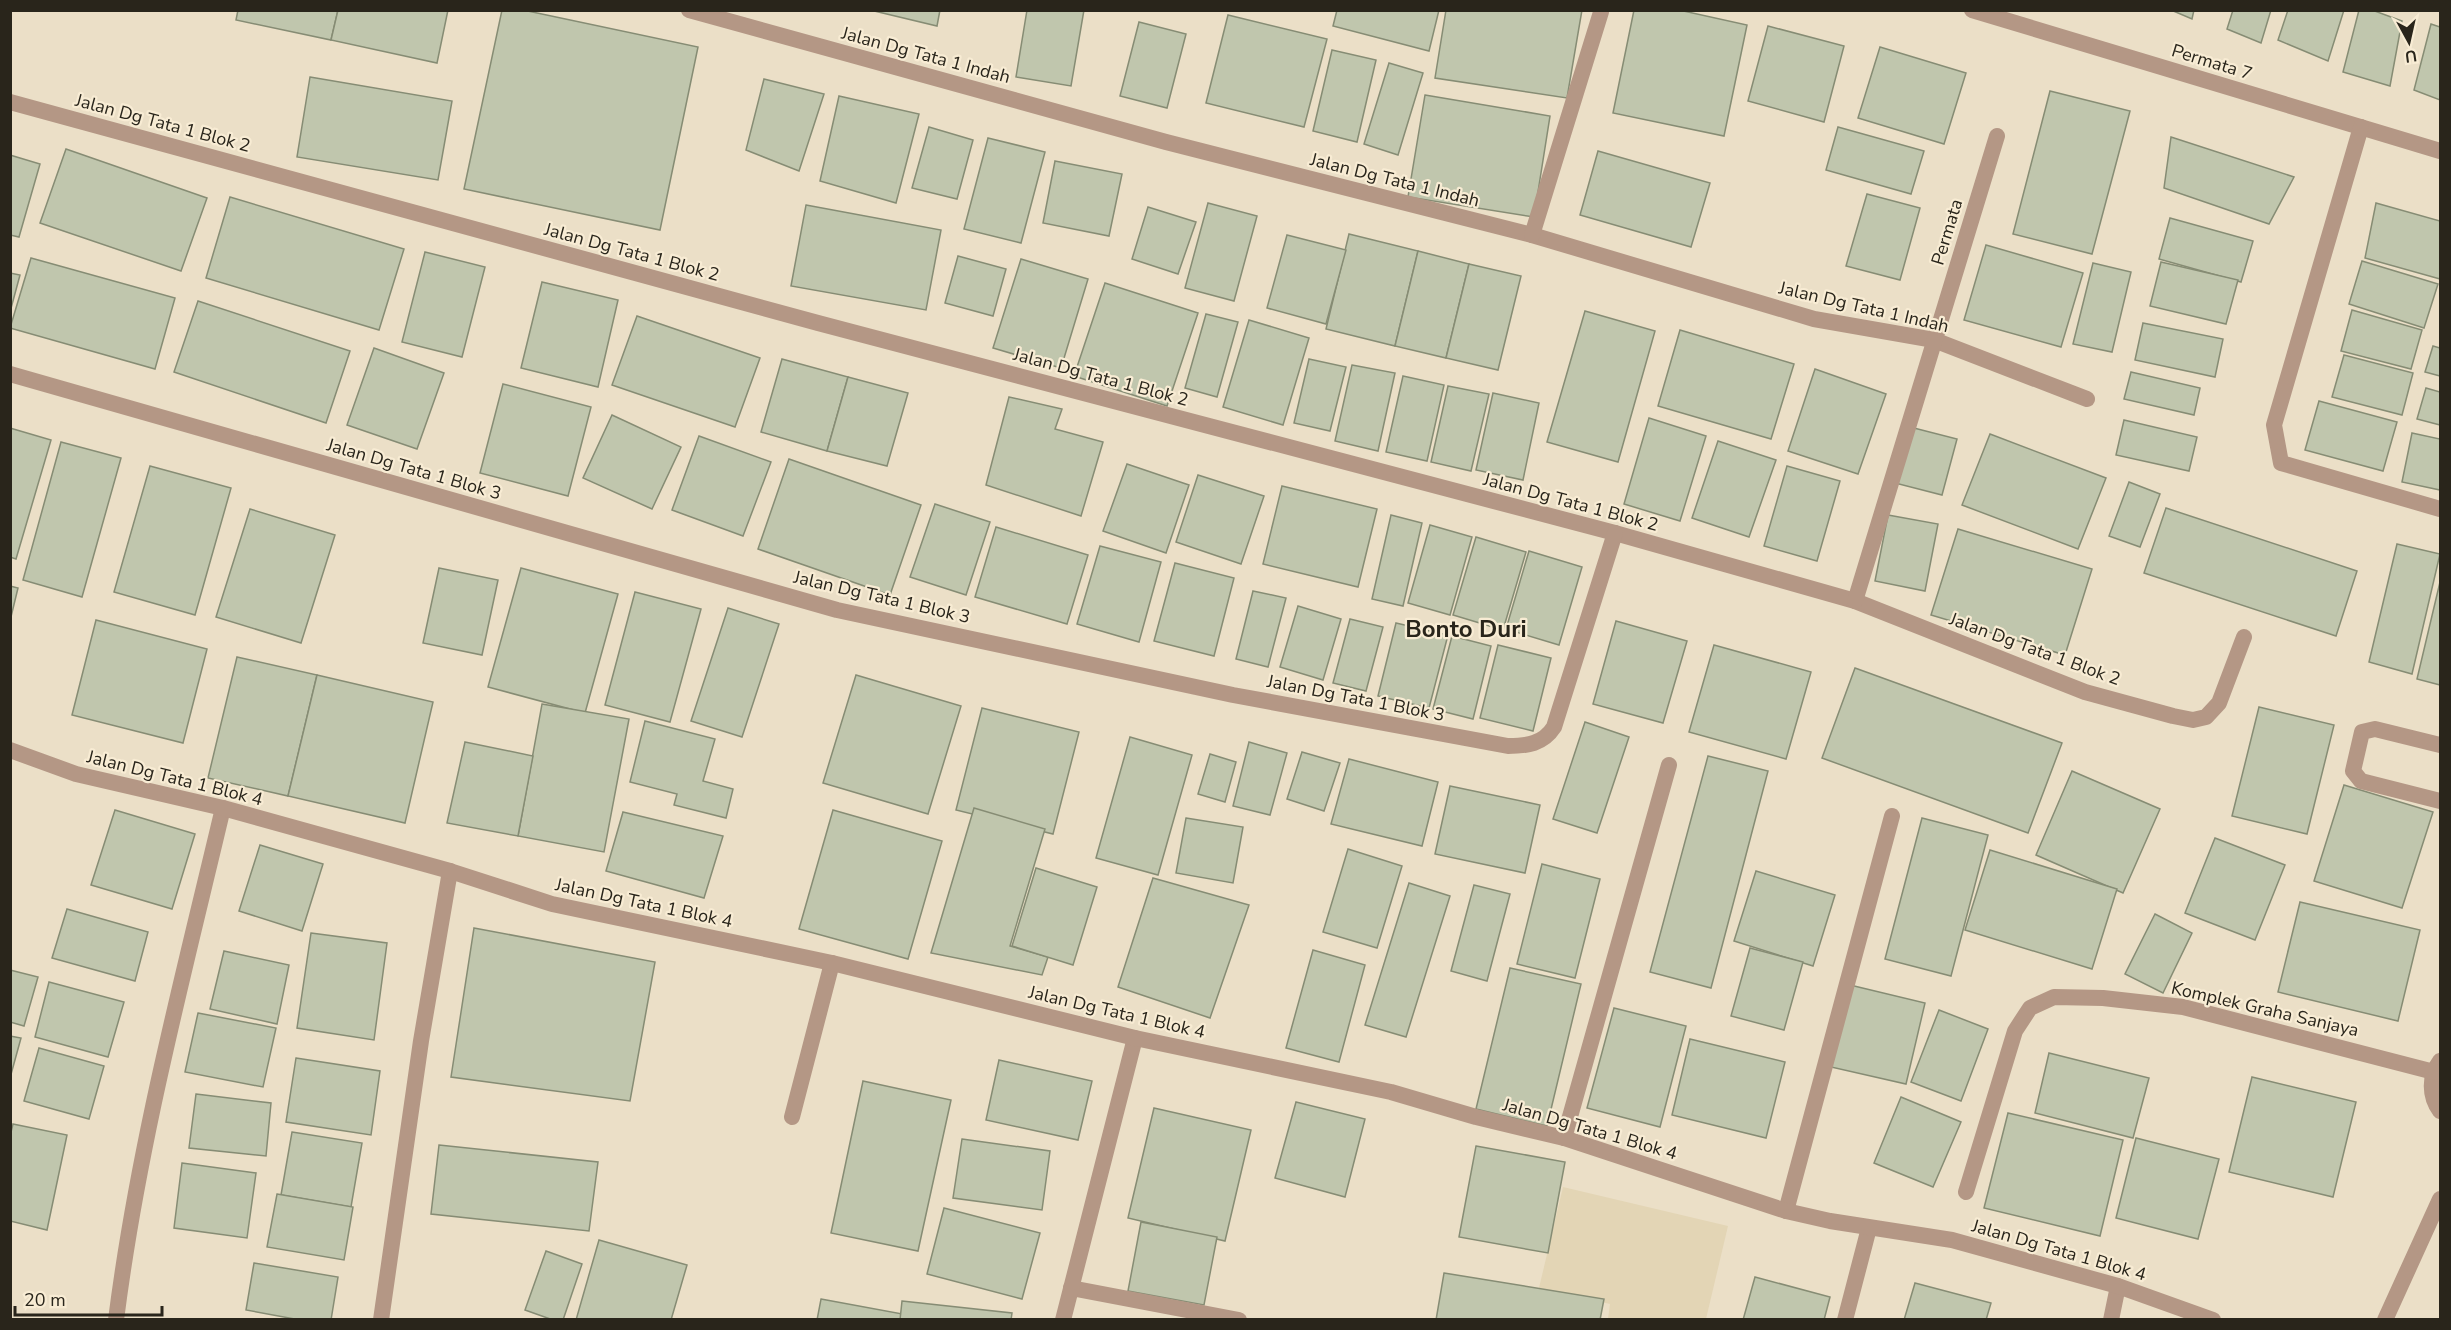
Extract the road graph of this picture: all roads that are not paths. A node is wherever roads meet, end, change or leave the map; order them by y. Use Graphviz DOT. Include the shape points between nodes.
graph roads {
  1 [pos="689,10"];
  2 [pos="1972,10"];
  3 [pos="1601,12"];
  4 [pos="10,102"];
  5 [pos="2361,128"];
  6 [pos="1997,136"];
  7 [pos="2440,151"];
  8 [pos="1532,235"];
  9 [pos="1934,339"];
  10 [pos="10,374"];
  11 [pos="2087,399"];
  12 [pos="2440,509"];
  13 [pos="1615,533"];
  14 [pos="1855,601"];
  15 [pos="2244,637"];
  16 [pos="2440,745"];
  17 [pos="10,750"];
  18 [pos="1669,765"];
  19 [pos="2440,801"];
  20 [pos="223,808"];
  21 [pos="1892,816"];
  22 [pos="450,871"];
  23 [pos="832,963"];
  24 [pos="1135,1038"];
  25 [pos="2438,1066"];
  26 [pos="2440,1110"];
  27 [pos="792,1117"];
  28 [pos="1564,1138"];
  29 [pos="1966,1192"];
  30 [pos="2440,1199"];
  31 [pos="1786,1211"];
  32 [pos="1869,1227"];
  33 [pos="2118,1286"];
  34 [pos="1071,1288"];
  35 [pos="116,1320"];
  36 [pos="381,1320"];
  37 [pos="1063,1320"];
  38 [pos="1239,1320"];
  39 [pos="1845,1320"];
  40 [pos="2111,1320"];
  41 [pos="2213,1320"];
  42 [pos="2385,1320"];
  1 -- 8 [label="street, Jalan Dg Tata 1 Indah" via="1166,142"];
  2 -- 5 [label="street, Permata 7"];
  3 -- 8 [label="street"];
  4 -- 13 [label="street, Jalan Dg Tata 1 Blok 2" via="829,326"];
  5 -- 7 [label="street, Permata 7"];
  5 -- 12 [label="street" via="2274,425 2281,463"];
  6 -- 9 [label="street, Permata"];
  8 -- 9 [label="street, Jalan Dg Tata 1 Indah" via="1814,319"];
  9 -- 11 [label="street, Jalan Dg Tata 1 Indah"];
  9 -- 14 [label="street, Permata"];
  10 -- 13 [label="street, Jalan Dg Tata 1 Blok 3" via="837,610 1233,694 1508,746 1530,745 1548,736 1554,727"];
  13 -- 14 [label="street, Jalan Dg Tata 1 Blok 2"];
  14 -- 15 [label="street, Jalan Dg Tata 1 Blok 2" via="2085,692 2193,720 2206,717 2219,703"];
  16 -- 19 [label="street" via="2375,729 2362,732 2353,771 2361,781"];
  17 -- 20 [label="street, Jalan Dg Tata 1 Blok 4" via="76,774"];
  18 -- 28 [label="street"];
  20 -- 22 [label="street, Jalan Dg Tata 1 Blok 4"];
  20 -- 35 [label="street" via="158,1079"];
  21 -- 31 [label="street"];
  22 -- 23 [label="street, Jalan Dg Tata 1 Blok 4" via="552,904"];
  22 -- 36 [label="street"];
  23 -- 24 [label="street, Jalan Dg Tata 1 Blok 4"];
  23 -- 27 [label="street"];
  24 -- 28 [label="street, Jalan Dg Tata 1 Blok 4" via="1391,1092"];
  24 -- 34 [label="street"];
  25 -- 26 [label="street, Komplek Graha Sanjaya" via="2431,1085"];
  25 -- 29 [label="street, Komplek Graha Sanjaya" via="2183,1007 2054,997 2030,1008 2015,1031"];
  28 -- 31 [label="street, Jalan Dg Tata 1 Blok 4"];
  30 -- 42 [label="street"];
  31 -- 32 [label="street, Jalan Dg Tata 1 Blok 4"];
  32 -- 33 [label="street, Jalan Dg Tata 1 Blok 4" via="1952,1240"];
  32 -- 39 [label="street"];
  33 -- 40 [label="street"];
  33 -- 41 [label="street, Jalan Dg Tata 1 Blok 4"];
  34 -- 37 [label="street"];
  34 -- 38 [label="street"];
}
